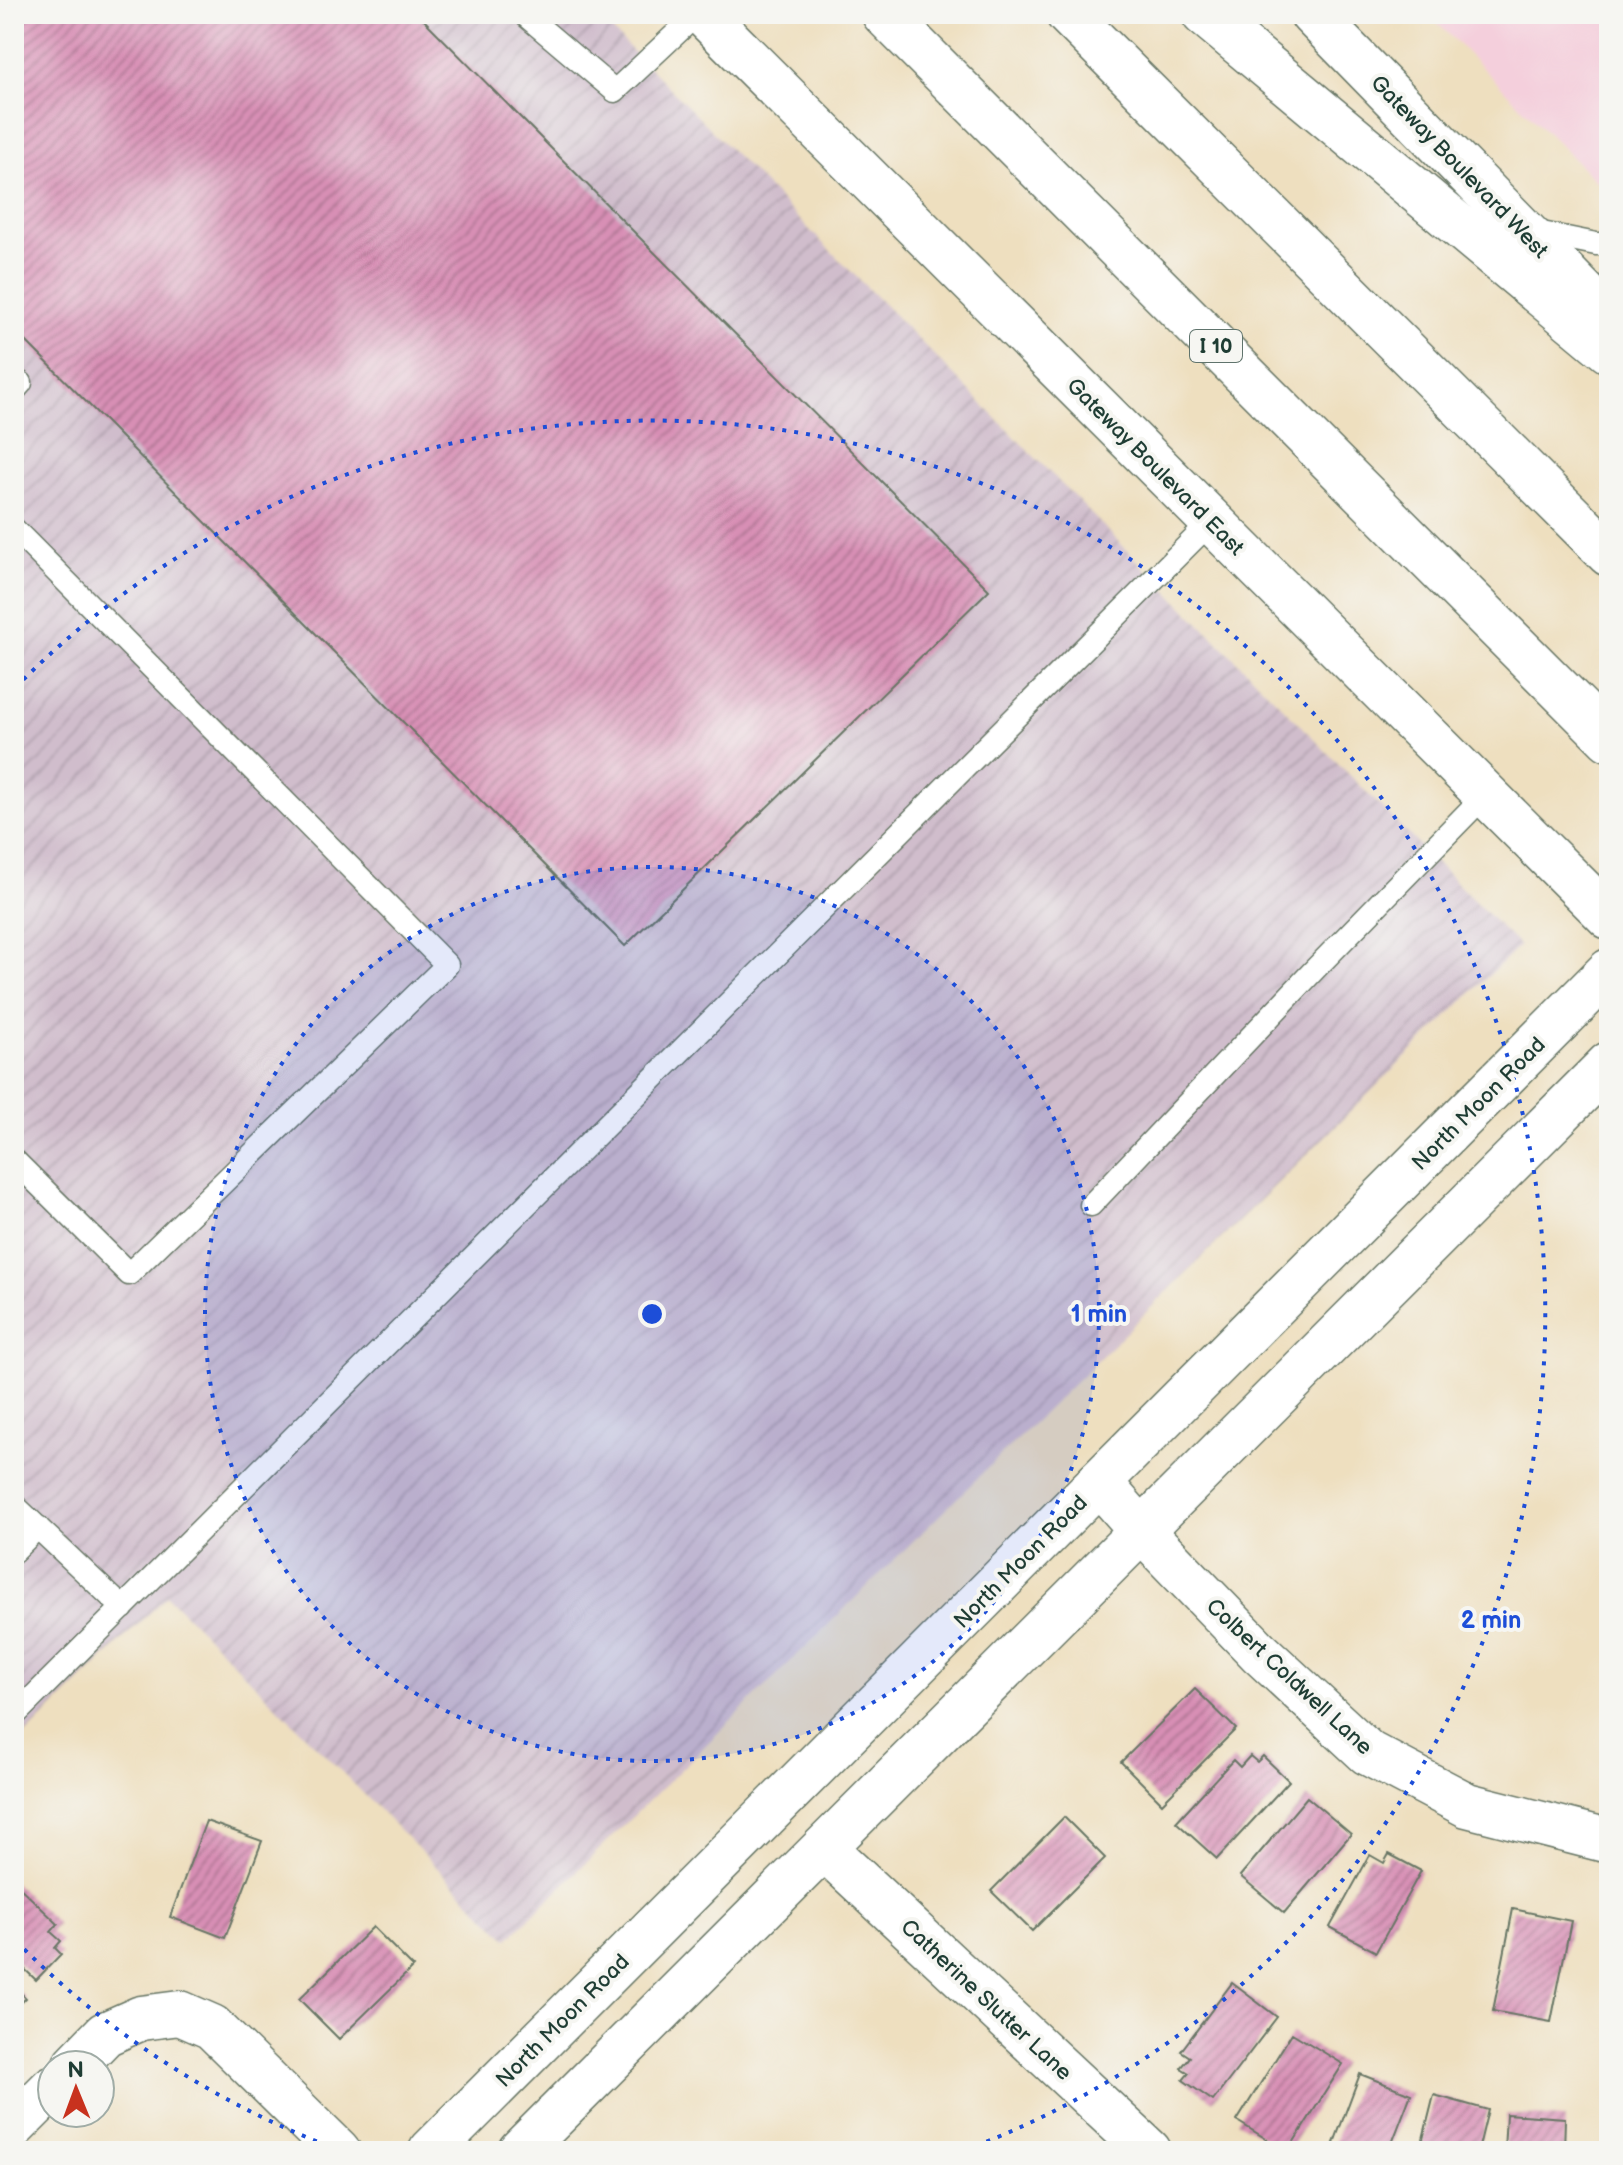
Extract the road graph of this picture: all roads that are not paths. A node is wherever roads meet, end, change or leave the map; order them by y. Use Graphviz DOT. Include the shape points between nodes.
graph roads {
  1 [pos="524,14"];
  2 [pos="700,14"];
  3 [pos="884,14"];
  4 [pos="1068,14"];
  5 [pos="1204,14"];
  6 [pos="1312,14"];
  7 [pos="1521,228"];
  8 [pos="1609,244"];
  9 [pos="1609,318"];
  10 [pos="1609,351"];
  11 [pos="1212,521"];
  12 [pos="14,529"];
  13 [pos="1609,554"];
  14 [pos="1609,739"];
  15 [pos="1486,794"];
  16 [pos="1609,917"];
  17 [pos="1609,971"];
  18 [pos="1609,1064"];
  19 [pos="14,1160"];
  20 [pos="1091,1205"];
  21 [pos="1099,1482"];
  22 [pos="14,1505"];
  23 [pos="38,1527"];
  24 [pos="1142,1531"];
  25 [pos="14,1551"];
  26 [pos="123,1608"];
  27 [pos="14,1716"];
  28 [pos="1609,1841"];
  29 [pos="824,1848"];
  30 [pos="90,2049"];
  31 [pos="36,2104"];
  32 [pos="14,2126"];
  33 [pos="338,2151"];
  34 [pos="431,2151"];
  35 [pos="520,2151"];
  36 [pos="1149,2151"];
  1 -- 2 [label="lane" via="615,91"];
  2 -- 11 [label="main road, Gateway Boulevard East"];
  3 -- 14 [label="main road, I 10"];
  4 -- 13 [label="main road"];
  5 -- 10 [label="main road"];
  6 -- 7 [label="main road, Gateway Boulevard West"];
  7 -- 8 [label="lane"];
  7 -- 9 [label="main road, Gateway Boulevard West"];
  11 -- 15 [label="main road, Gateway Boulevard East"];
  11 -- 26 [label="lane"];
  12 -- 19 [label="lane" via="447,965 129,1274"];
  15 -- 16 [label="main road, Gateway Boulevard East"];
  15 -- 20 [label="lane"];
  17 -- 21 [label="main road, North Moon Road"];
  18 -- 24 [label="main road"];
  21 -- 24 [label="main road, Colbert Coldwell Lane"];
  21 -- 34 [label="main road, North Moon Road"];
  22 -- 23 [label="lane"];
  23 -- 25 [label="lane"];
  23 -- 26 [label="lane"];
  24 -- 28 [label="main road, Colbert Coldwell Lane" via="1259,1652 1368,1753 1467,1805"];
  24 -- 29 [label="main road"];
  26 -- 27 [label="lane"];
  29 -- 35 [label="main road"];
  29 -- 36 [label="main road, Catherine Slutter Lane"];
  30 -- 33 [label="main road" via="105,2034 141,2018 180,2013 212,2027"];
  31 -- 32 [label="main road"];
}
